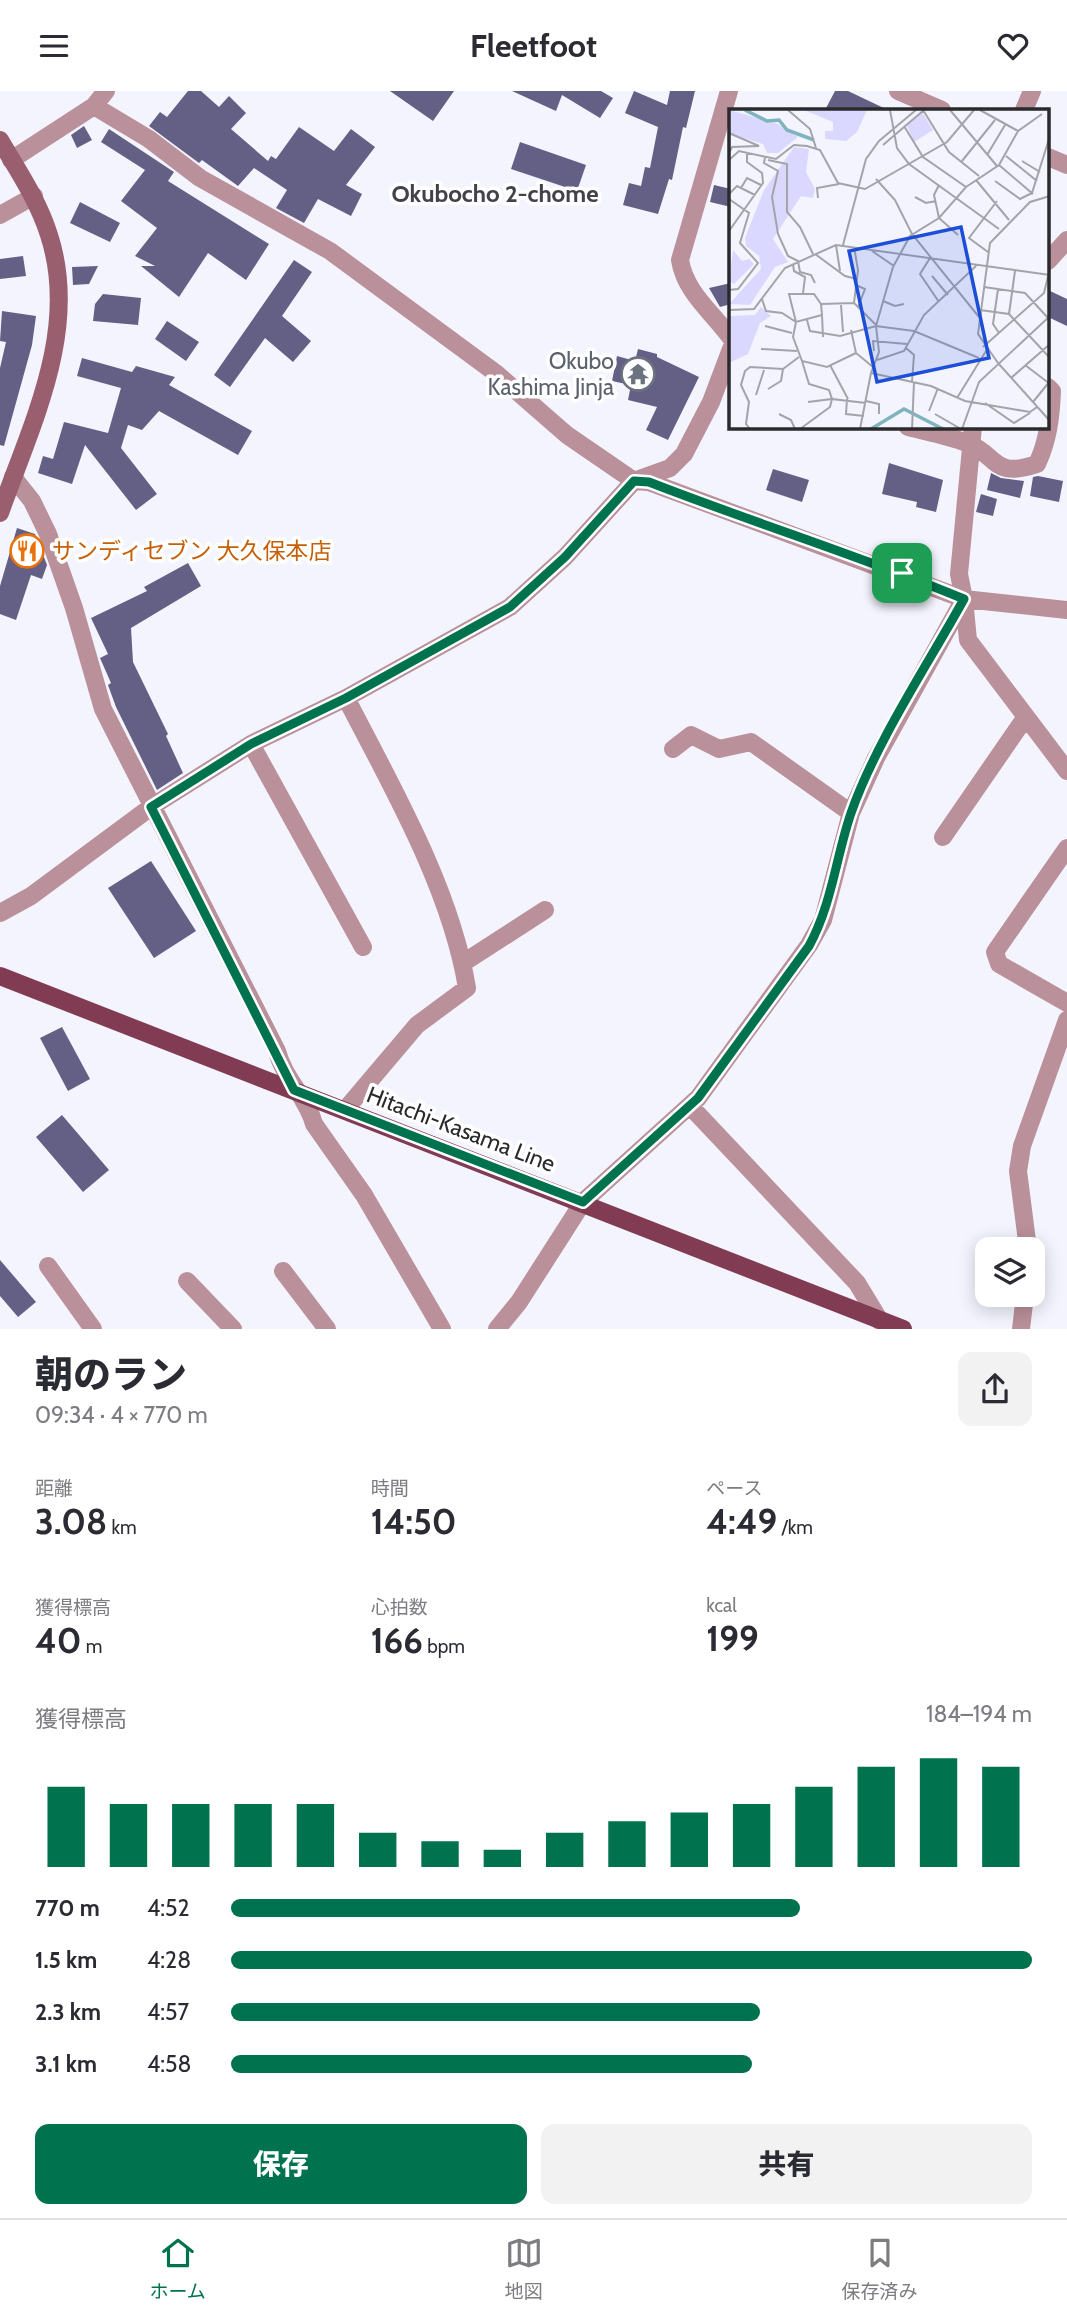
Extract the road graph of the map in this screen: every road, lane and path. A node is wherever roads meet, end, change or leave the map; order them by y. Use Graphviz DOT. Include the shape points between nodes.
graph roads {
  1 [pos="106,91"];
  2 [pos="730,91"];
  3 [pos="898,91"];
  4 [pos="1032,91"];
  5 [pos="94,106"];
  6 [pos="940,109"];
  7 [pos="1024,109"];
  8 [pos="0,140"];
  9 [pos="1050,158"];
  10 [pos="11,160"];
  11 [pos="1067,165"];
  12 [pos="34,196"];
  13 [pos="0,215"];
  14 [pos="1067,240"];
  15 [pos="1050,259"];
  16 [pos="729,336"];
  17 [pos="729,358"];
  18 [pos="725,376"];
  19 [pos="1050,389"];
  20 [pos="729,392"];
  21 [pos="711,402"];
  22 [pos="1050,423"];
  23 [pos="922,429"];
  24 [pos="1048,429"];
  25 [pos="972,436"];
  26 [pos="13,477"];
  27 [pos="634,481"];
  28 [pos="0,513"];
  29 [pos="964,599"];
  30 [pos="1067,610"];
  31 [pos="346,698"];
  32 [pos="1025,718"];
  33 [pos="251,744"];
  34 [pos="673,749"];
  35 [pos="1067,771"];
  36 [pos="151,807"];
  37 [pos="851,813"];
  38 [pos="943,837"];
  39 [pos="1067,848"];
  40 [pos="545,909"];
  41 [pos="0,913"];
  42 [pos="363,947"];
  43 [pos="463,963"];
  44 [pos="0,976"];
  45 [pos="1067,1003"];
  46 [pos="1067,1020"];
  47 [pos="1060,1063"];
  48 [pos="294,1090"];
  49 [pos="690,1107"];
  50 [pos="345,1110"];
  51 [pos="583,1202"];
  52 [pos="1026,1237"];
  53 [pos="48,1266"];
  54 [pos="283,1271"];
  55 [pos="187,1281"];
  56 [pos="1024,1307"];
  57 [pos="880,1321"];
  58 [pos="93,1329"];
  59 [pos="233,1329"];
  60 [pos="327,1329"];
  61 [pos="442,1329"];
  62 [pos="497,1329"];
  63 [pos="903,1329"];
  64 [pos="1021,1329"];
  1 -- 5 [label="street"];
  2 -- 16 [label="street" via="680,260 692,292"];
  3 -- 6 [label="street"];
  4 -- 7 [label="street"];
  5 -- 10 [label="street"];
  5 -- 27 [label="street" via="149,139 200,178 330,251 497,374 566,435"];
  8 -- 10 [label="street"];
  9 -- 11 [label="street"];
  10 -- 12 [label="street"];
  12 -- 13 [label="street"];
  12 -- 26 [label="street" via="57,268 58,331"];
  14 -- 15 [label="street"];
  17 -- 18 [label="street"];
  18 -- 21 [label="street"];
  19 -- 22 [label="street"];
  20 -- 21 [label="street"];
  21 -- 27 [label="street" via="684,454 670,468"];
  23 -- 25 [label="street"];
  24 -- 25 [label="street" via="1037,464 1019,470 994,464"];
  25 -- 29 [label="street" via="959,574"];
  26 -- 28 [label="street"];
  26 -- 36 [label="street" via="32,501 48,534 103,709"];
  27 -- 29 [label="street" via="649,482"];
  27 -- 31 [label="street" via="565,557 510,607"];
  29 -- 30 [label="street"];
  29 -- 32 [label="street" via="968,640"];
  29 -- 37 [label="street" via="876,758"];
  31 -- 33 [label="street"];
  31 -- 43 [label="street" via="404,810"];
  32 -- 35 [label="street"];
  32 -- 38 [label="street"];
  33 -- 36 [label="street"];
  33 -- 42 [label="street"];
  34 -- 37 [label="street" via="691,735 719,749 751,742"];
  36 -- 41 [label="street"];
  36 -- 48 [label="street"];
  37 -- 49 [label="street" via="818,929"];
  39 -- 45 [label="street" via="995,953 999,964"];
  40 -- 43 [label="street"];
  43 -- 50 [label="street" via="467,988 416,1025"];
  44 -- 48 [label="main road, Hitachi-Kasama Line"];
  46 -- 47 [label="street"];
  47 -- 52 [label="street" via="1022,1146 1018,1171"];
  48 -- 50 [label="main road, Hitachi-Kasama Line"];
  48 -- 61 [label="street" via="364,1195"];
  49 -- 51 [label="street"];
  49 -- 57 [label="street" via="857,1283"];
  50 -- 51 [label="main road, Hitachi-Kasama Line"];
  51 -- 57 [label="main road, Hitachi-Kasama Line"];
  51 -- 62 [label="street"];
  53 -- 58 [label="street"];
  54 -- 60 [label="street"];
  55 -- 59 [label="street"];
  56 -- 64 [label="street"];
  57 -- 63 [label="main road, Hitachi-Kasama Line"];
}
